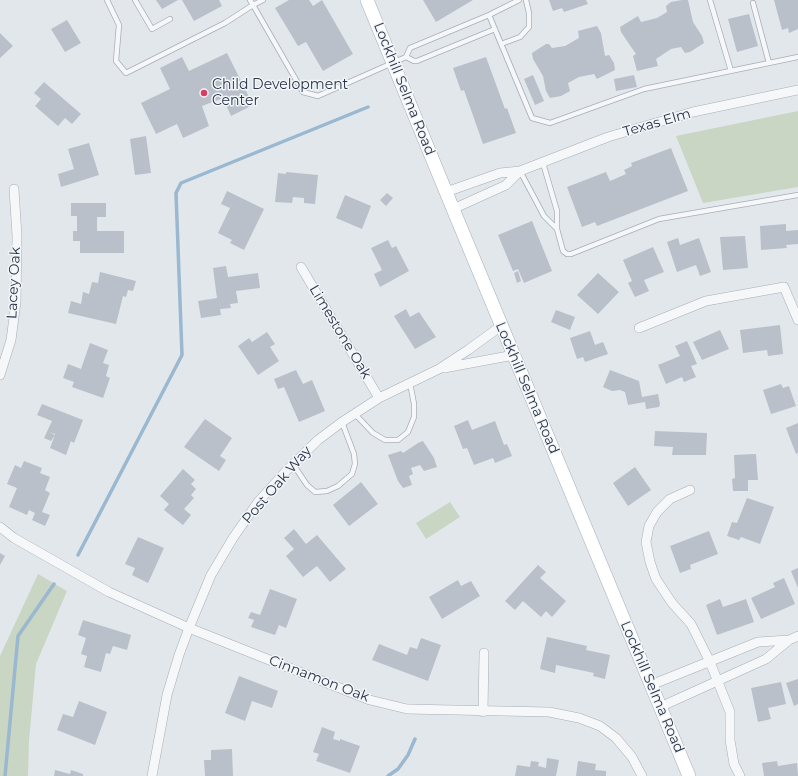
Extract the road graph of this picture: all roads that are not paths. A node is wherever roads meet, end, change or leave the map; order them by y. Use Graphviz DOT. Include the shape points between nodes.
graph roads {
  1 [pos="107,0"];
  2 [pos="135,0"];
  3 [pos="250,0"];
  4 [pos="263,0"];
  5 [pos="367,0"];
  6 [pos="519,0"];
  7 [pos="526,0"];
  8 [pos="710,0"];
  9 [pos="753,3"];
  10 [pos="253,5"];
  11 [pos="489,15"];
  12 [pos="170,19"];
  13 [pos="495,29"];
  14 [pos="501,44"];
  15 [pos="406,57"];
  16 [pos="798,57"];
  17 [pos="393,63"];
  18 [pos="769,63"];
  19 [pos="731,71"];
  20 [pos="798,90"];
  21 [pos="543,163"];
  22 [pos="520,171"];
  23 [pos="14,190"];
  24 [pos="446,192"];
  25 [pos="798,195"];
  26 [pos="452,209"];
  27 [pos="557,229"];
  28 [pos="301,267"];
  29 [pos="798,320"];
  30 [pos="501,326"];
  31 [pos="639,328"];
  32 [pos="514,355"];
  33 [pos="438,369"];
  34 [pos="0,375"];
  35 [pos="410,382"];
  36 [pos="379,398"];
  37 [pos="354,414"];
  38 [pos="342,422"];
  39 [pos="293,464"];
  40 [pos="690,490"];
  41 [pos="0,528"];
  42 [pos="189,628"];
  43 [pos="798,636"];
  44 [pos="789,640"];
  45 [pos="484,653"];
  46 [pos="710,662"];
  47 [pos="718,681"];
  48 [pos="651,685"];
  49 [pos="660,707"];
  50 [pos="483,712"];
  51 [pos="152,776"];
  52 [pos="642,776"];
  53 [pos="690,776"];
  54 [pos="740,776"];
  1 -- 10 [label="lane" via="119,25 116,61 126,74"];
  2 -- 12 [label="lane" via="152,29"];
  3 -- 10 [label="lane"];
  4 -- 10 [label="lane"];
  5 -- 17 [label="main road, Lockhill Selma Road"];
  6 -- 11 [label="lane"];
  7 -- 14 [label="lane" via="529,26 520,37"];
  8 -- 19 [label="lane"];
  9 -- 18 [label="lane"];
  10 -- 17 [label="lane" via="303,92 318,96"];
  11 -- 13 [label="lane"];
  11 -- 15 [label="lane" via="410,48"];
  13 -- 14 [label="lane"];
  13 -- 15 [label="lane" via="417,61"];
  14 -- 19 [label="lane" via="532,118 550,123 644,89"];
  15 -- 17 [label="lane"];
  16 -- 18 [label="lane"];
  17 -- 24 [label="main road, Lockhill Selma Road"];
  18 -- 19 [label="lane"];
  20 -- 21 [label="street, Texas Elm" via="686,114 608,137"];
  21 -- 22 [label="street, Texas Elm"];
  21 -- 27 [label="lane" via="557,211"];
  22 -- 24 [label="street, Texas Elm" via="500,173"];
  22 -- 26 [label="street, Texas Elm" via="506,185"];
  22 -- 27 [label="lane" via="544,216"];
  23 -- 34 [label="street, Lacey Oak" via="16,302 11,340"];
  24 -- 26 [label="main road, Lockhill Selma Road"];
  25 -- 27 [label="lane" via="658,219 571,254 564,251"];
  26 -- 30 [label="main road, Lockhill Selma Road"];
  28 -- 36 [label="street, Limestone Oak"];
  29 -- 31 [label="street" via="784,287 706,301"];
  30 -- 32 [label="main road, Lockhill Selma Road"];
  30 -- 33 [label="street, Post Oak Way"];
  32 -- 33 [label="street, Post Oak Way"];
  32 -- 48 [label="main road, Lockhill Selma Road"];
  33 -- 35 [label="street, Post Oak Way"];
  35 -- 36 [label="street, Post Oak Way"];
  35 -- 37 [label="lane" via="414,418 408,432 398,440 385,440 373,433"];
  36 -- 37 [label="street, Post Oak Way"];
  37 -- 38 [label="street, Post Oak Way"];
  38 -- 39 [label="street, Post Oak Way"];
  38 -- 39 [label="lane" via="354,454 352,474 338,486 327,491 315,492"];
  39 -- 42 [label="street, Post Oak Way" via="258,502 232,538 211,575"];
  40 -- 46 [label="street" via="670,499 657,512 649,526 646,542 656,579 691,624"];
  41 -- 42 [label="street, Cinnamon Oak" via="109,592"];
  42 -- 50 [label="street, Cinnamon Oak" via="389,706 407,710"];
  42 -- 51 [label="street, Post Oak Way" via="167,695"];
  43 -- 44 [label="street"];
  44 -- 46 [label="street" via="758,642"];
  44 -- 47 [label="street" via="766,658"];
  45 -- 50 [label="street"];
  46 -- 47 [label="street"];
  46 -- 48 [label="street"];
  47 -- 49 [label="street"];
  47 -- 54 [label="street" via="730,712 730,740 734,764"];
  48 -- 49 [label="main road, Lockhill Selma Road"];
  49 -- 53 [label="main road, Lockhill Selma Road"];
  50 -- 52 [label="street, Cinnamon Oak" via="548,712 579,718 600,726 616,738 632,757"];
}
